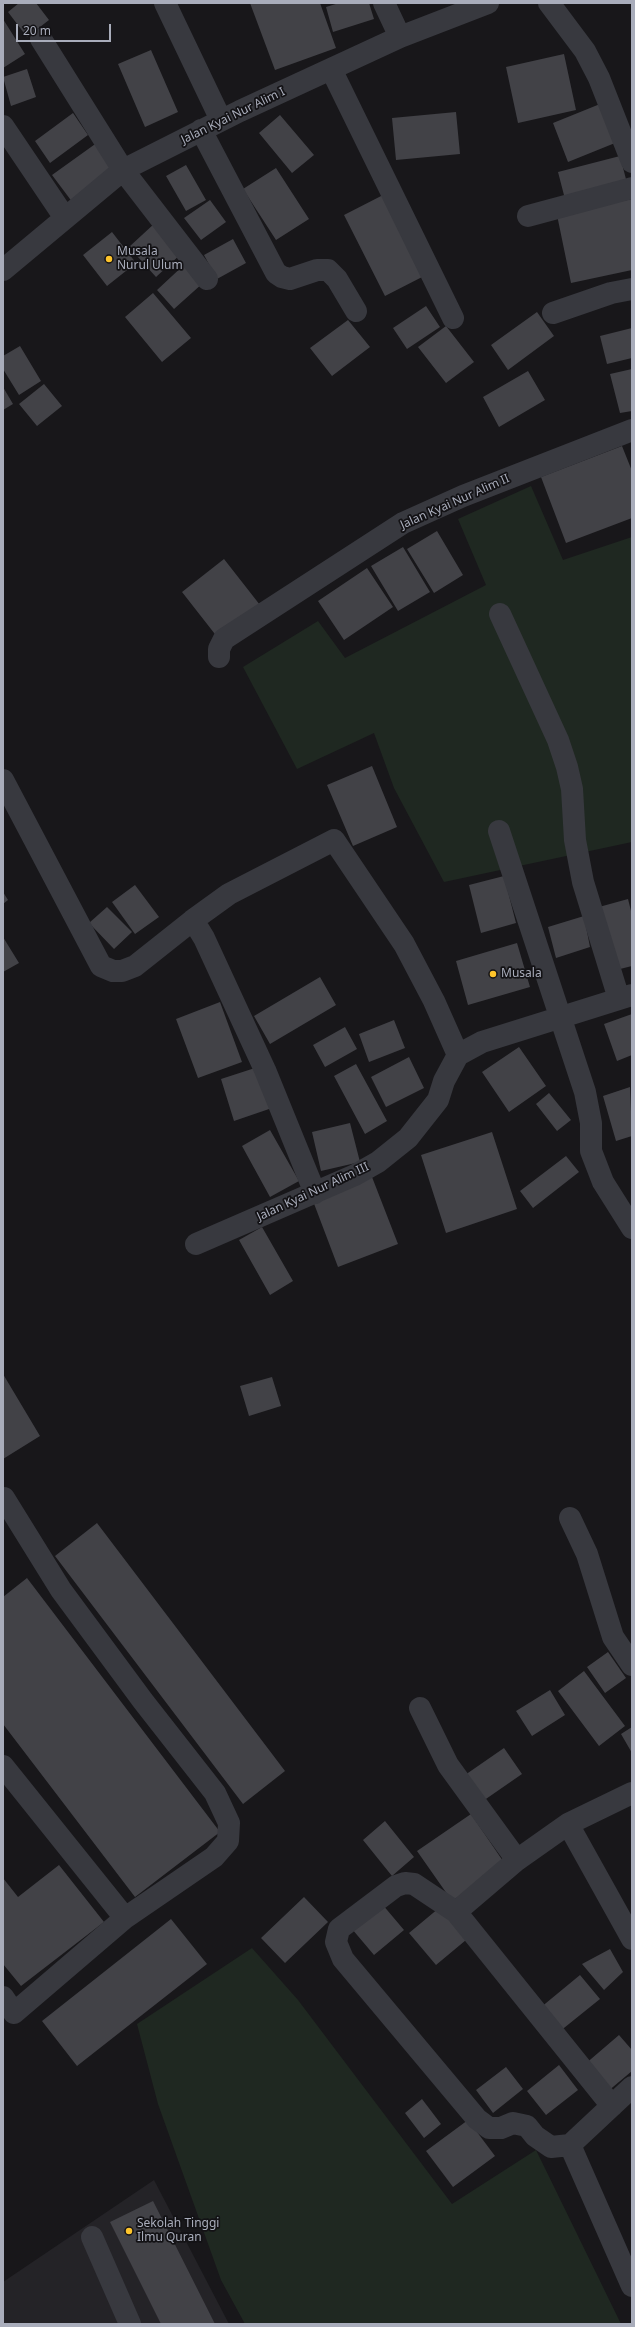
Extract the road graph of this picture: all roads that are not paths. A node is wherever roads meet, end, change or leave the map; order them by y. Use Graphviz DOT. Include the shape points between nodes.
graph roads {
  1 [pos="165,3"];
  2 [pos="384,3"];
  3 [pos="488,3"];
  4 [pos="548,3"];
  5 [pos="400,37"];
  6 [pos="41,39"];
  7 [pos="330,69"];
  8 [pos="221,120"];
  9 [pos="3,126"];
  10 [pos="201,130"];
  11 [pos="632,162"];
  12 [pos="123,170"];
  13 [pos="632,188"];
  14 [pos="528,216"];
  15 [pos="65,218"];
  16 [pos="3,270"];
  17 [pos="207,279"];
  18 [pos="632,289"];
  19 [pos="356,311"];
  20 [pos="553,313"];
  21 [pos="453,318"];
  22 [pos="632,430"];
  23 [pos="500,614"];
  24 [pos="219,657"];
  25 [pos="3,780"];
  26 [pos="500,831"];
  27 [pos="193,920"];
  28 [pos="626,997"];
  29 [pos="559,1017"];
  30 [pos="458,1055"];
  31 [pos="315,1193"];
  32 [pos="632,1228"];
  33 [pos="196,1244"];
  34 [pos="3,1498"];
  35 [pos="570,1518"];
  36 [pos="632,1665"];
  37 [pos="420,1708"];
  38 [pos="3,1766"];
  39 [pos="632,1793"];
  40 [pos="568,1824"];
  41 [pos="517,1860"];
  42 [pos="456,1912"];
  43 [pos="125,1918"];
  44 [pos="632,1939"];
  45 [pos="3,1997"];
  46 [pos="632,2087"];
  47 [pos="612,2106"];
  48 [pos="570,2145"];
  49 [pos="92,2237"];
  50 [pos="632,2286"];
  51 [pos="130,2324"];
  1 -- 8 [label="street"];
  2 -- 5 [label="street"];
  3 -- 5 [label="street, Jalan Kyai Nur Alim I"];
  4 -- 11 [label="street" via="585,51 599,78"];
  5 -- 7 [label="street, Jalan Kyai Nur Alim I"];
  6 -- 12 [label="street"];
  7 -- 8 [label="street, Jalan Kyai Nur Alim I"];
  7 -- 21 [label="street"];
  8 -- 10 [label="street, Jalan Kyai Nur Alim I"];
  9 -- 15 [label="street"];
  10 -- 12 [label="street, Jalan Kyai Nur Alim I"];
  10 -- 19 [label="street" via="276,273 290,279 317,270 328,270 337,279"];
  12 -- 15 [label="street, Jalan Kyai Nur Alim I"];
  12 -- 17 [label="street"];
  13 -- 14 [label="street"];
  15 -- 16 [label="street, Jalan Kyai Nur Alim I"];
  18 -- 20 [label="street"];
  22 -- 24 [label="street, Jalan Kyai Nur Alim II" via="463,496 403,523 224,639 219,649"];
  23 -- 28 [label="street" via="558,740 567,767 572,789 575,840 583,882"];
  25 -- 27 [label="street" via="101,966 113,971 135,966"];
  26 -- 29 [label="street"];
  27 -- 30 [label="street" via="229,894 334,840 404,944 434,1001"];
  27 -- 31 [label="street" via="204,938 265,1070"];
  28 -- 29 [label="street"];
  29 -- 30 [label="street" via="482,1042"];
  29 -- 32 [label="street" via="585,1092 591,1123 591,1151 603,1182"];
  30 -- 31 [label="street, Jalan Kyai Nur Alim III" via="444,1081 438,1100 408,1138 372,1165"];
  31 -- 33 [label="street, Jalan Kyai Nur Alim III"];
  34 -- 43 [label="street" via="61,1590 143,1702 215,1793 229,1823 228,1841 214,1856"];
  35 -- 36 [label="street" via="587,1554 613,1637"];
  37 -- 41 [label="street" via="448,1765"];
  38 -- 43 [label="street"];
  39 -- 40 [label="street"];
  40 -- 41 [label="street"];
  40 -- 44 [label="street"];
  41 -- 42 [label="street"];
  42 -- 47 [label="street"];
  42 -- 48 [label="street" via="414,1884 405,1883 396,1886 339,1928 336,1942 343,1958 478,2119 489,2128 501,2128 513,2122 527,2126 535,2136 551,2147"];
  43 -- 45 [label="street" via="14,2012"];
  46 -- 47 [label="street"];
  47 -- 48 [label="street"];
  48 -- 50 [label="street"];
  49 -- 51 [label="street"];
}
